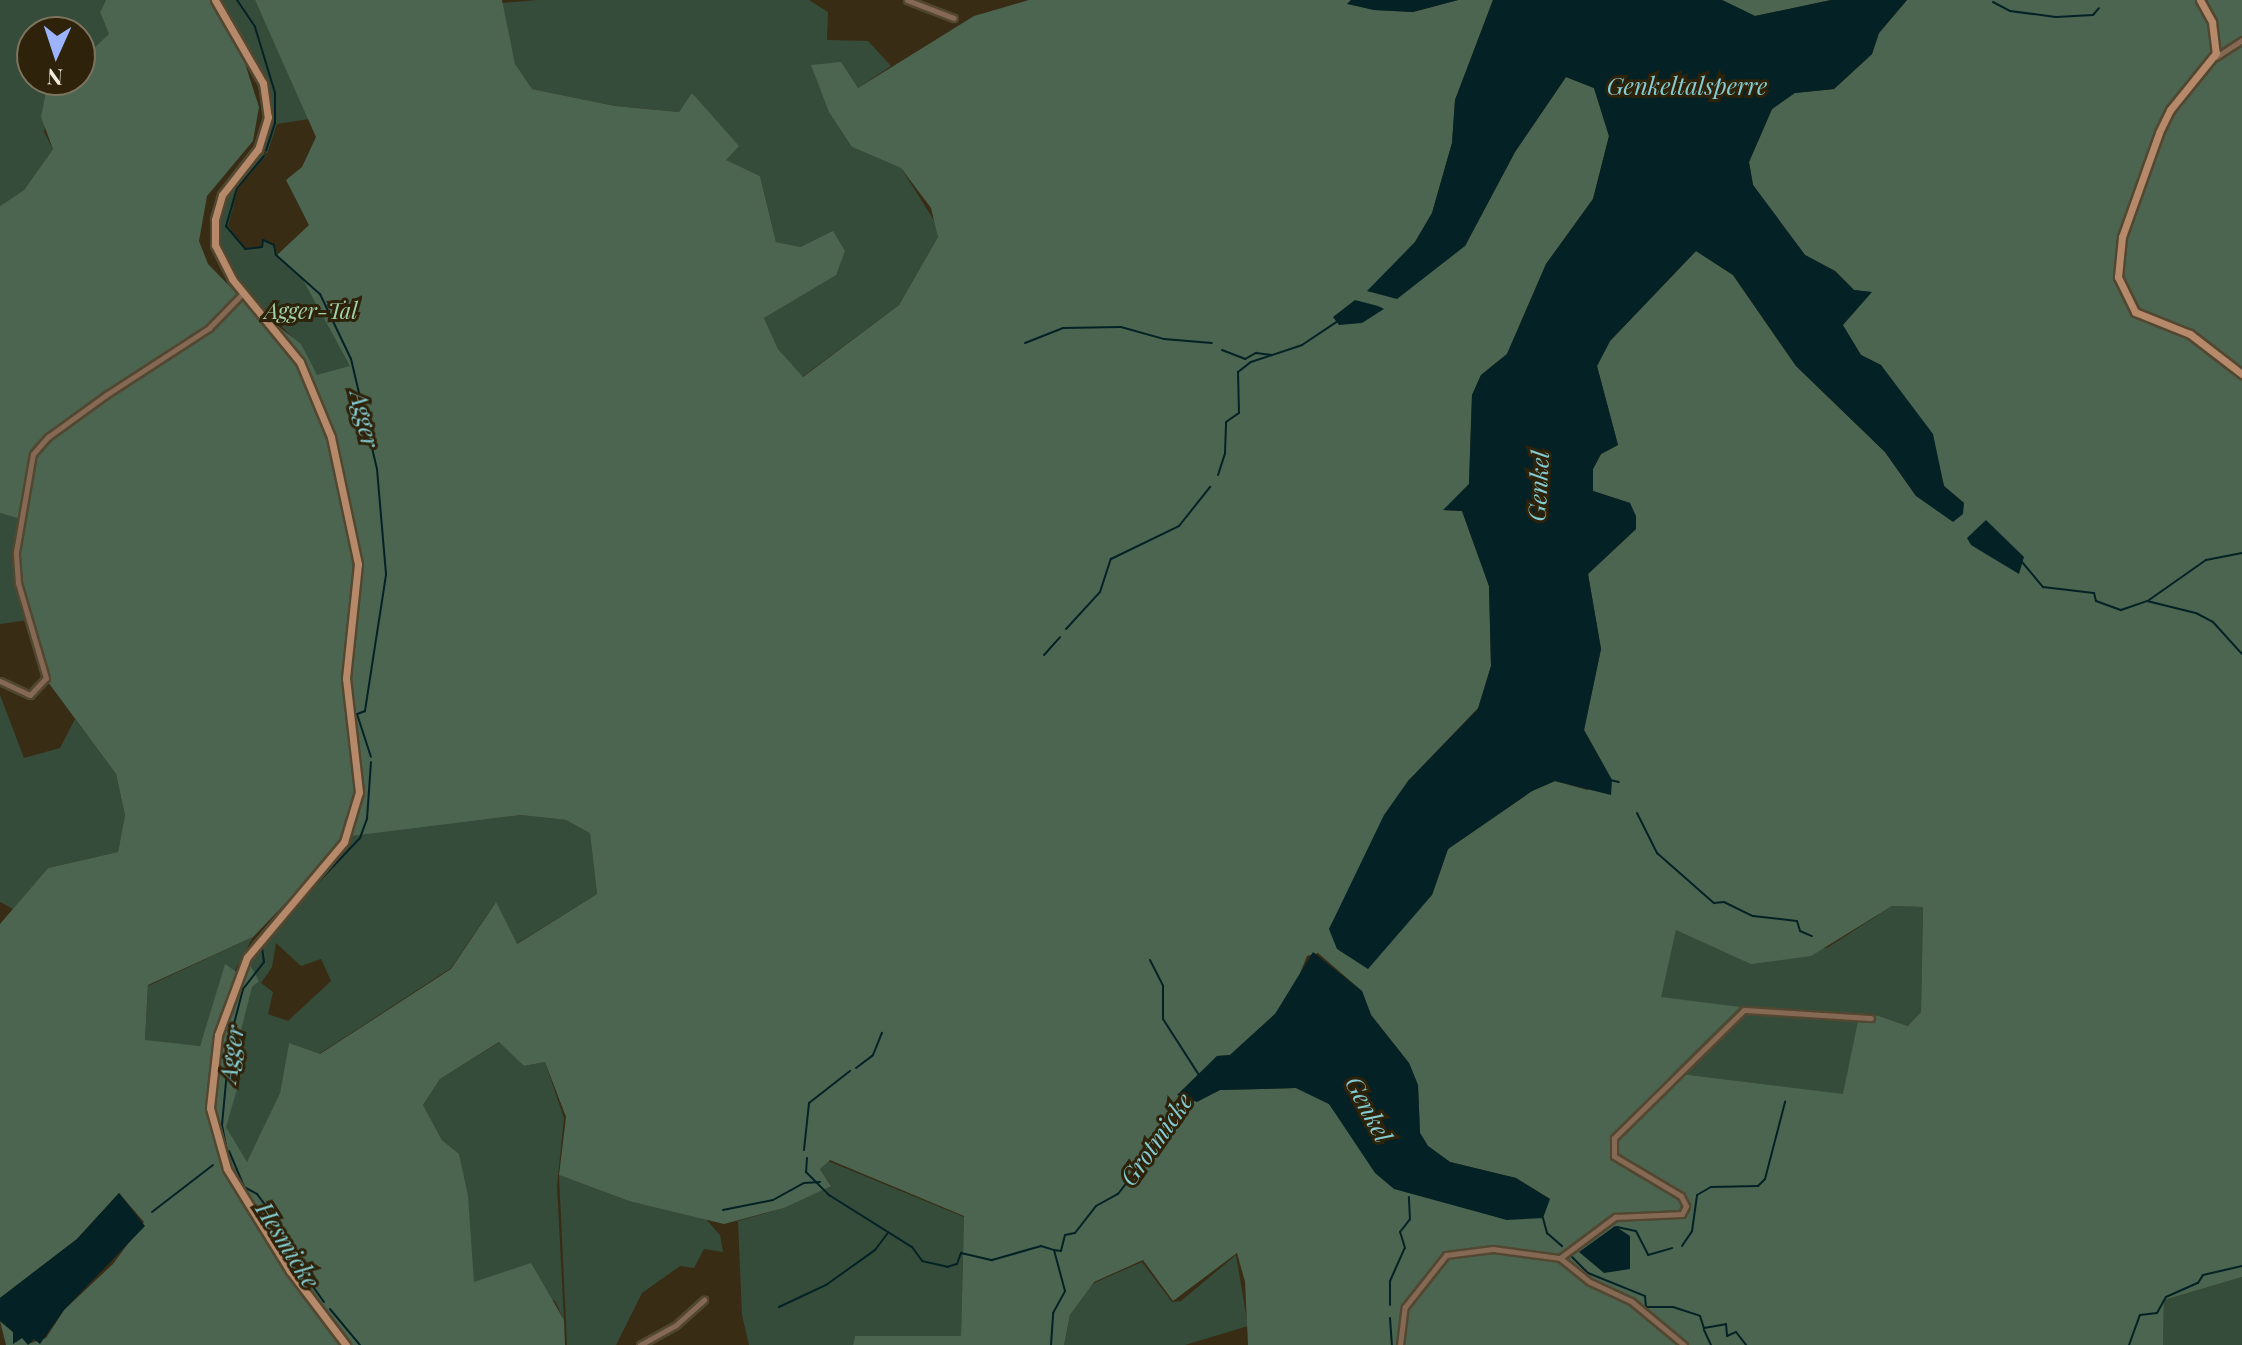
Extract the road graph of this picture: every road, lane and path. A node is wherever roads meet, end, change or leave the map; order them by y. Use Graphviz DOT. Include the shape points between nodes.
graph roads {
  1 [pos="215,0"];
  2 [pos="907,0"];
  3 [pos="2200,0"];
  4 [pos="954,18"];
  5 [pos="2242,40"];
  6 [pos="2214,59"];
  7 [pos="243,293"];
  8 [pos="2242,374"];
  9 [pos="0,681"];
  10 [pos="1871,1018"];
  11 [pos="1560,1258"];
  12 [pos="704,1300"];
  13 [pos="346,1345"];
  14 [pos="640,1345"];
  15 [pos="1400,1345"];
  16 [pos="1684,1345"];
  1 -- 7 [label="main road" via="266,94 266,128 258,149 228,184 215,220 219,257"];
  2 -- 4 [label="street"];
  3 -- 6 [label="main road" via="2212,22"];
  5 -- 6 [label="street"];
  6 -- 8 [label="main road" via="2170,110 2159,133 2122,237 2118,277 2135,312 2190,334"];
  7 -- 9 [label="street" via="209,328 48,437 33,454 16,552 18,583 46,678 30,695"];
  7 -- 13 [label="main road" via="289,346 312,383 337,460 358,564 346,678 359,792 344,842 247,957 218,1035 210,1108 227,1169 297,1281"];
  10 -- 11 [label="street" via="1744,1010 1614,1138 1614,1156 1681,1196 1686,1206 1682,1214 1615,1217"];
  11 -- 15 [label="street" via="1493,1249 1446,1255 1405,1307"];
  11 -- 16 [label="street" via="1590,1282 1631,1301"];
  12 -- 14 [label="street" via="695,1312"];
}
